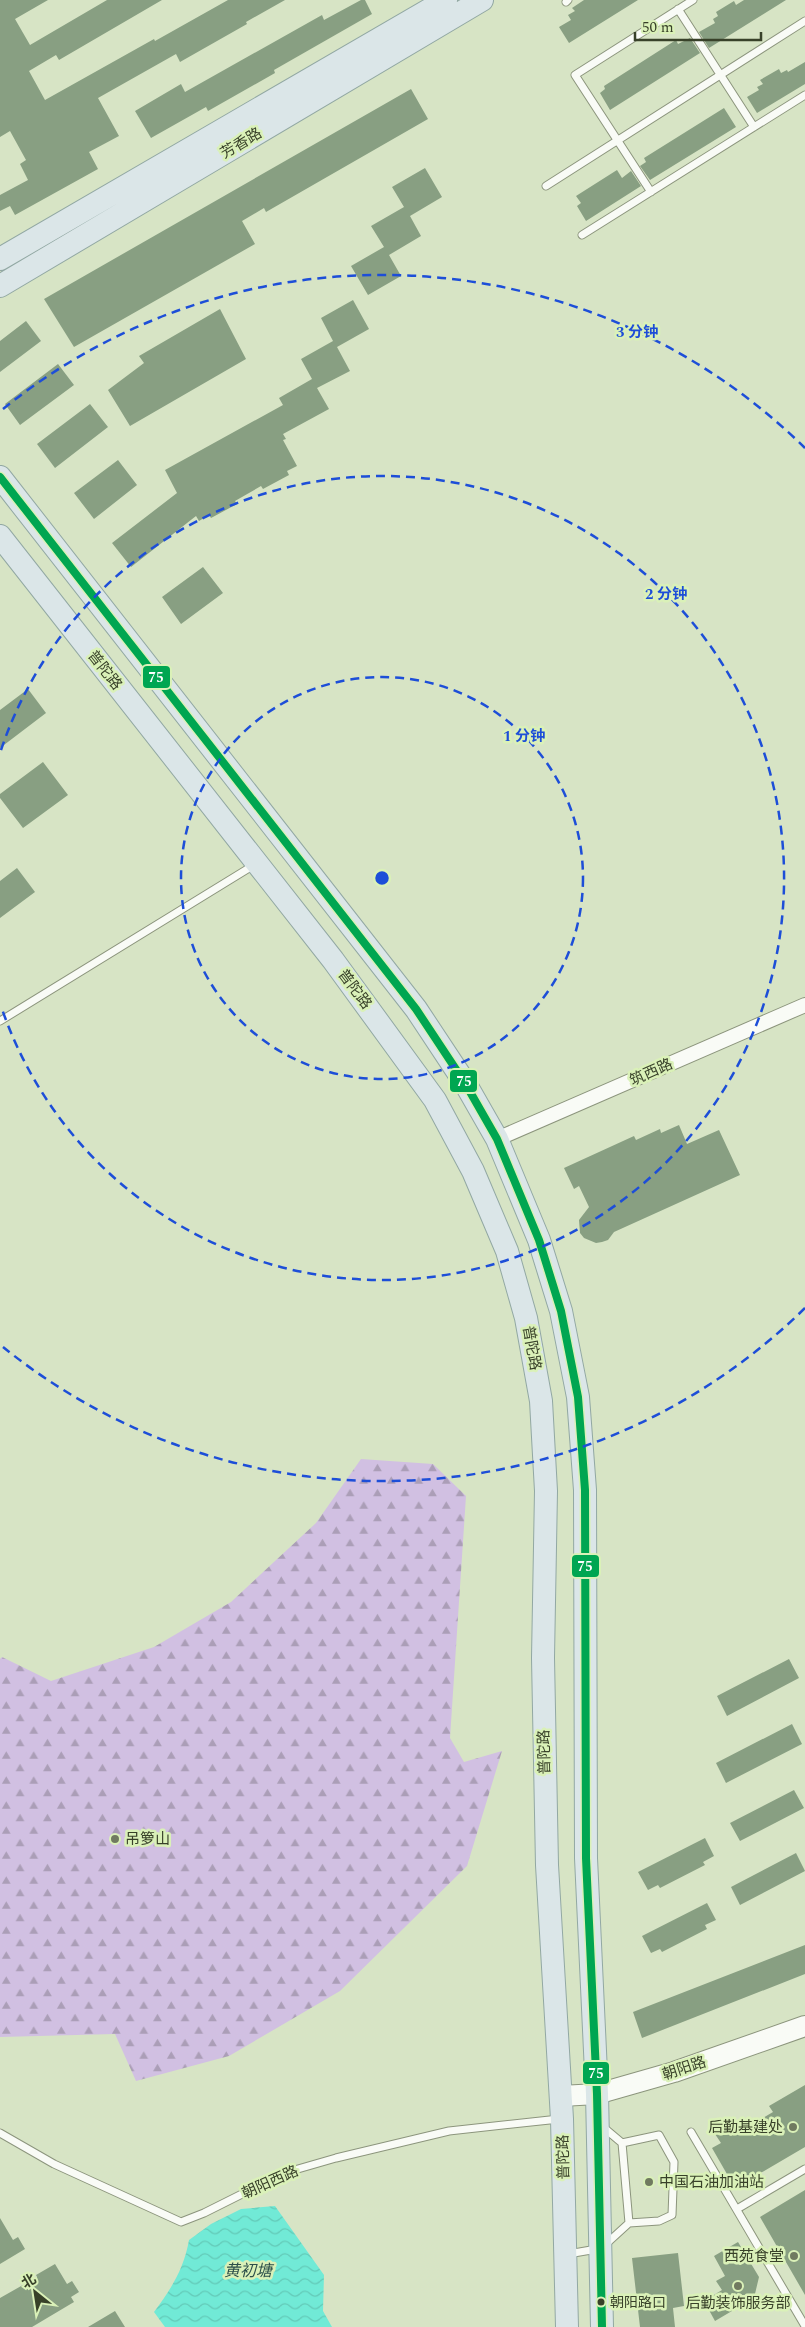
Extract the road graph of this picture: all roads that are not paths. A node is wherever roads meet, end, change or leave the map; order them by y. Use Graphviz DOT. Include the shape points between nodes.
graph roads {
  1 [pos="446,0"];
  2 [pos="482,0"];
  3 [pos="693,0"];
  4 [pos="678,10"];
  5 [pos="805,21"];
  6 [pos="720,75"];
  7 [pos="805,95"];
  8 [pos="754,127"];
  9 [pos="616,141"];
  10 [pos="546,186"];
  11 [pos="651,192"];
  12 [pos="582,235"];
  13 [pos="0,259"];
  14 [pos="0,286"];
  15 [pos="0,477"];
  16 [pos="0,536"];
  17 [pos="256,863"];
  18 [pos="805,1005"];
  19 [pos="0,1021"];
  20 [pos="497,1139"];
  21 [pos="805,2026"];
  22 [pos="597,2094"];
  23 [pos="561,2096"];
  24 [pos="562,2119"];
  25 [pos="598,2122"];
  26 [pos="692,2132"];
  27 [pos="0,2133"];
  28 [pos="622,2143"];
  29 [pos="805,2168"];
  30 [pos="737,2209"];
  31 [pos="629,2223"];
  32 [pos="600,2249"];
  33 [pos="565,2254"];
  34 [pos="805,2326"];
  35 [pos="567,2327"];
  36 [pos="602,2327"];
  1 -- 13 [label="main road, 芳香路"];
  2 -- 14 [label="main road, 芳香路"];
  3 -- 4 [label="lane"];
  4 -- 6 [label="lane"];
  4 -- 9 [label="lane" via="575,75"];
  5 -- 6 [label="lane"];
  6 -- 8 [label="lane"];
  6 -- 9 [label="lane"];
  7 -- 8 [label="lane"];
  8 -- 11 [label="lane"];
  9 -- 10 [label="lane"];
  9 -- 11 [label="lane"];
  11 -- 12 [label="lane"];
  15 -- 20 [label="main road" via="416,1009"];
  16 -- 17 [label="main road, 普陀路"];
  17 -- 19 [label="lane"];
  17 -- 23 [label="main road, 普陀路" via="351,984 434,1100 473,1171 507,1251 526,1318 541,1401 546,1490 543,1648 546,1817"];
  18 -- 20 [label="street, 筑西路"];
  20 -- 22 [label="main road" via="538,1240 555,1293 578,1397 585,1490 586,1858"];
  21 -- 22 [label="street, 朝阳路" via="674,2072"];
  22 -- 23 [label="street, 朝阳路"];
  22 -- 25 [label="main road"];
  23 -- 24 [label="main road, 普陀路"];
  24 -- 27 [label="lane, 朝阳西路" via="449,2131 336,2158 284,2173 204,2214 181,2222 54,2164"];
  24 -- 33 [label="main road, 普陀路"];
  25 -- 28 [label="lane"];
  25 -- 32 [label="main road"];
  26 -- 30 [label="lane"];
  28 -- 31 [label="lane"];
  28 -- 31 [label="lane" via="660,2135 674,2162 672,2215 659,2221"];
  29 -- 30 [label="lane"];
  30 -- 34 [label="lane"];
  31 -- 32 [label="lane"];
  32 -- 33 [label="lane"];
  32 -- 36 [label="main road"];
  33 -- 35 [label="main road, 普陀路"];
}
